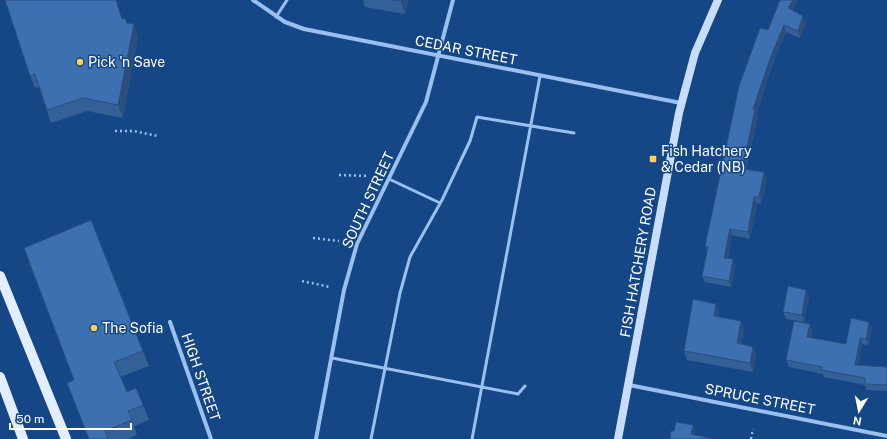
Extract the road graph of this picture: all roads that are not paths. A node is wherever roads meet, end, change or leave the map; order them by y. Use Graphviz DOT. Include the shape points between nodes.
graph roads {
  1 [pos="253,0"];
  2 [pos="287,0"];
  3 [pos="453,0"];
  4 [pos="718,0"];
  5 [pos="276,17"];
  6 [pos="438,57"];
  7 [pos="540,76"];
  8 [pos="682,103"];
  9 [pos="530,126"];
  10 [pos="574,133"];
  11 [pos="389,179"];
  12 [pos="440,203"];
  13 [pos="0,276"];
  14 [pos="170,322"];
  15 [pos="332,358"];
  16 [pos="385,368"];
  17 [pos="0,377"];
  18 [pos="629,385"];
  19 [pos="525,386"];
  20 [pos="481,387"];
  21 [pos="4,396"];
  22 [pos="887,436"];
  23 [pos="23,439"];
  24 [pos="66,439"];
  25 [pos="211,439"];
  26 [pos="316,439"];
  27 [pos="371,439"];
  28 [pos="472,439"];
  29 [pos="618,439"];
  1 -- 5 [label="street, CEDAR STREET"];
  2 -- 5 [label="lane"];
  3 -- 6 [label="street, SOUTH STREET"];
  4 -- 8 [label="main road, FISH HATCHERY ROAD" via="695,53"];
  5 -- 6 [label="street, CEDAR STREET" via="289,25 304,29"];
  6 -- 7 [label="street, CEDAR STREET"];
  6 -- 11 [label="street, SOUTH STREET" via="426,102"];
  7 -- 8 [label="street, CEDAR STREET"];
  7 -- 9 [label="lane"];
  8 -- 18 [label="main road, FISH HATCHERY ROAD"];
  9 -- 10 [label="lane"];
  9 -- 12 [label="lane" via="477,117 470,142"];
  9 -- 20 [label="lane"];
  11 -- 12 [label="lane"];
  11 -- 15 [label="street, SOUTH STREET" via="357,244 344,290"];
  12 -- 16 [label="lane" via="410,257"];
  13 -- 24 [label="main road"];
  14 -- 25 [label="street, HIGH STREET"];
  15 -- 16 [label="lane"];
  15 -- 26 [label="street, SOUTH STREET"];
  16 -- 20 [label="lane"];
  16 -- 27 [label="lane"];
  17 -- 21 [label="main road"];
  18 -- 22 [label="street, SPRUCE STREET"];
  18 -- 29 [label="main road, FISH HATCHERY ROAD"];
  19 -- 20 [label="lane" via="518,394"];
  20 -- 28 [label="lane"];
  21 -- 23 [label="main road"];
}
